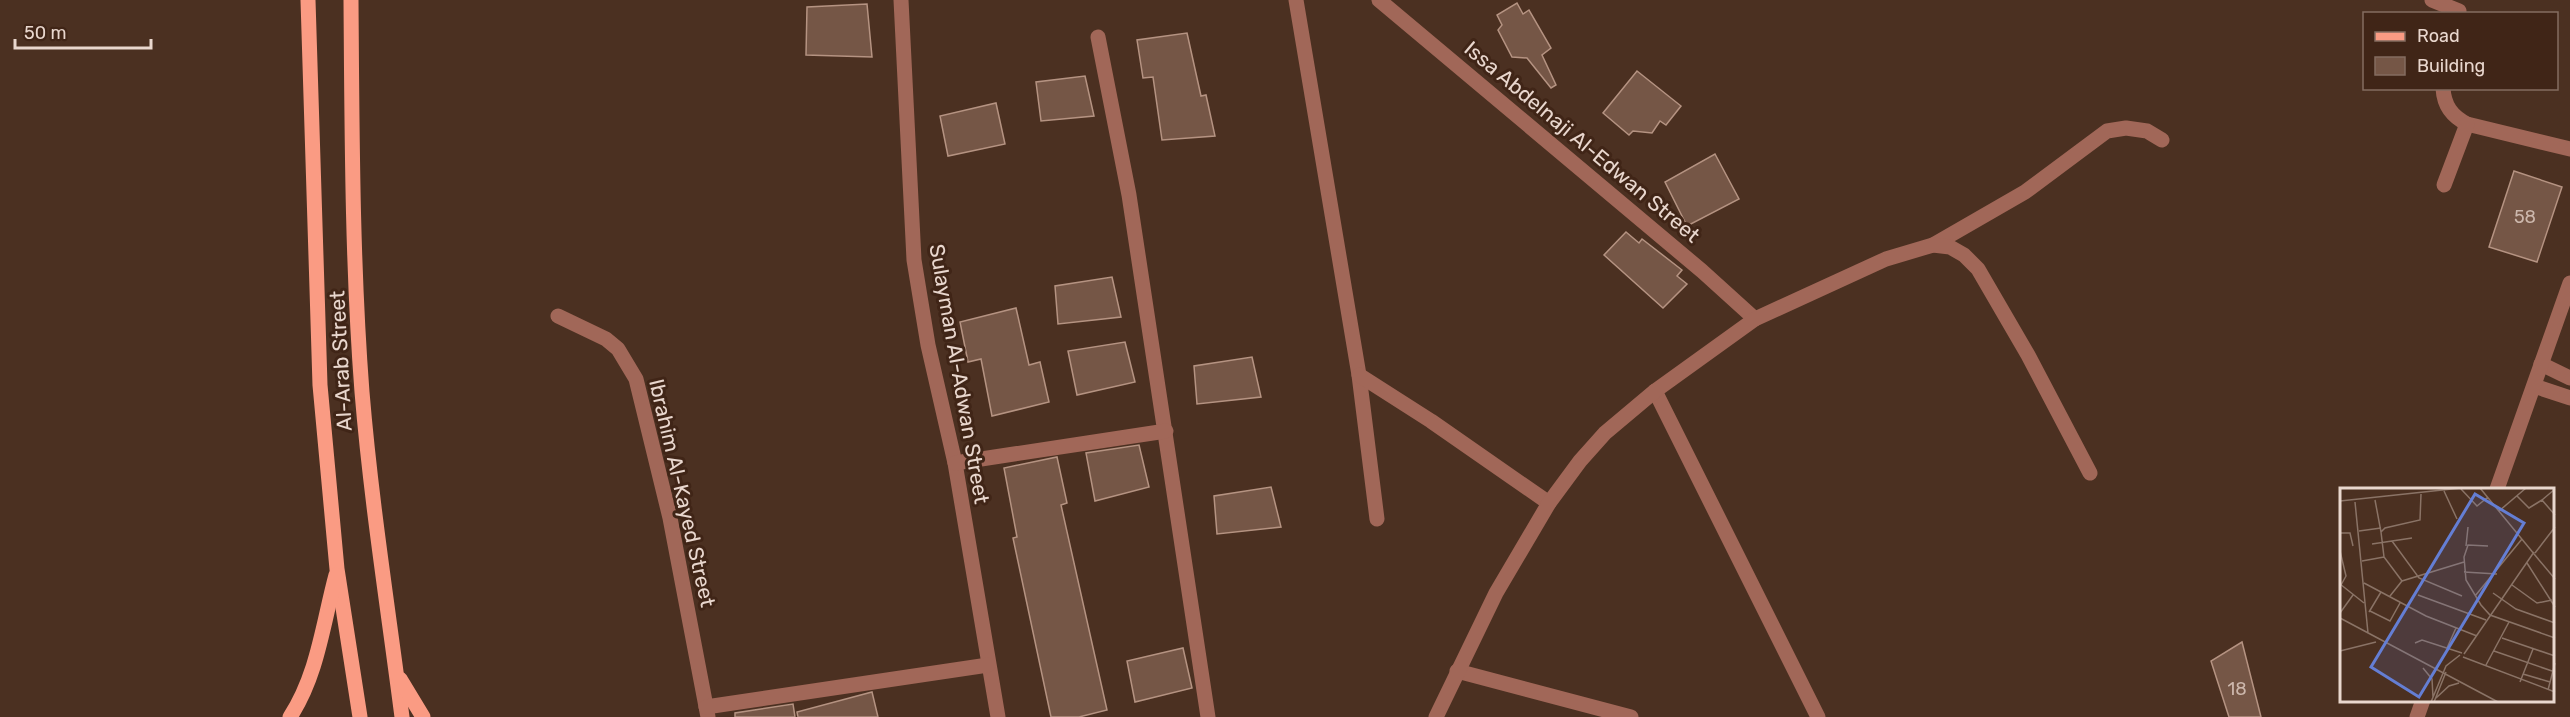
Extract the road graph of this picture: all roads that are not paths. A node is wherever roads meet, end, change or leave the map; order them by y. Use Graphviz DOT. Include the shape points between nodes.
graph roads {
  1 [pos="309,0"];
  2 [pos="351,0"];
  3 [pos="901,0"];
  4 [pos="1296,0"];
  5 [pos="1379,0"];
  6 [pos="2432,0"];
  7 [pos="2461,8"];
  8 [pos="1098,37"];
  9 [pos="2443,90"];
  10 [pos="2467,123"];
  11 [pos="2162,140"];
  12 [pos="2570,148"];
  13 [pos="2444,185"];
  14 [pos="1933,245"];
  15 [pos="2570,283"];
  16 [pos="558,316"];
  17 [pos="1755,319"];
  18 [pos="2541,364"];
  19 [pos="1359,375"];
  20 [pos="2570,378"];
  21 [pos="2534,386"];
  22 [pos="1655,391"];
  23 [pos="2570,398"];
  24 [pos="1166,431"];
  25 [pos="955,463"];
  26 [pos="2090,473"];
  27 [pos="2497,488"];
  28 [pos="1549,503"];
  29 [pos="1377,519"];
  30 [pos="337,569"];
  31 [pos="988,665"];
  32 [pos="1457,671"];
  33 [pos="396,673"];
  34 [pos="2422,702"];
  35 [pos="707,712"];
  36 [pos="290,717"];
  37 [pos="360,717"];
  38 [pos="402,717"];
  39 [pos="423,717"];
  40 [pos="998,717"];
  41 [pos="1208,717"];
  42 [pos="1436,717"];
  43 [pos="1631,717"];
  44 [pos="1818,717"];
  45 [pos="2417,717"];
  1 -- 30 [label="main road, Al-Arab Street" via="320,385"];
  2 -- 33 [label="main road, Al-Arab Street" via="354,226 362,389 381,575"];
  3 -- 25 [label="street, Sulayman Al-Adwan Street" via="914,260 928,345"];
  4 -- 19 [label="street"];
  5 -- 17 [label="street, Issa Abdelnaji Al-Edwan Street"];
  6 -- 7 [label="street"];
  8 -- 24 [label="street" via="1129,195"];
  9 -- 10 [label="street" via="2454,117"];
  10 -- 12 [label="street"];
  10 -- 13 [label="street"];
  11 -- 14 [label="street" via="2147,131 2107,131 2025,192"];
  14 -- 17 [label="street" via="1886,259"];
  14 -- 26 [label="street" via="1950,247 1978,270"];
  15 -- 18 [label="street"];
  16 -- 35 [label="street, Ibrahim Al-Kayed Street" via="606,339 618,349 636,379 670,518"];
  17 -- 22 [label="street"];
  18 -- 20 [label="street"];
  18 -- 21 [label="street"];
  19 -- 28 [label="street"];
  19 -- 29 [label="street"];
  21 -- 23 [label="street"];
  21 -- 27 [label="street"];
  22 -- 28 [label="street" via="1605,433"];
  22 -- 44 [label="street"];
  24 -- 25 [label="street"];
  24 -- 41 [label="street"];
  25 -- 31 [label="street, Sulayman Al-Adwan Street"];
  28 -- 32 [label="street" via="1496,592"];
  30 -- 36 [label="main road" via="315,662"];
  30 -- 37 [label="main road, Al-Arab Street"];
  31 -- 35 [label="street"];
  31 -- 40 [label="street, Sulayman Al-Adwan Street"];
  32 -- 42 [label="street"];
  32 -- 43 [label="street"];
  33 -- 38 [label="main road, Al-Arab Street"];
  33 -- 39 [label="main road"];
  34 -- 45 [label="street"];
}
